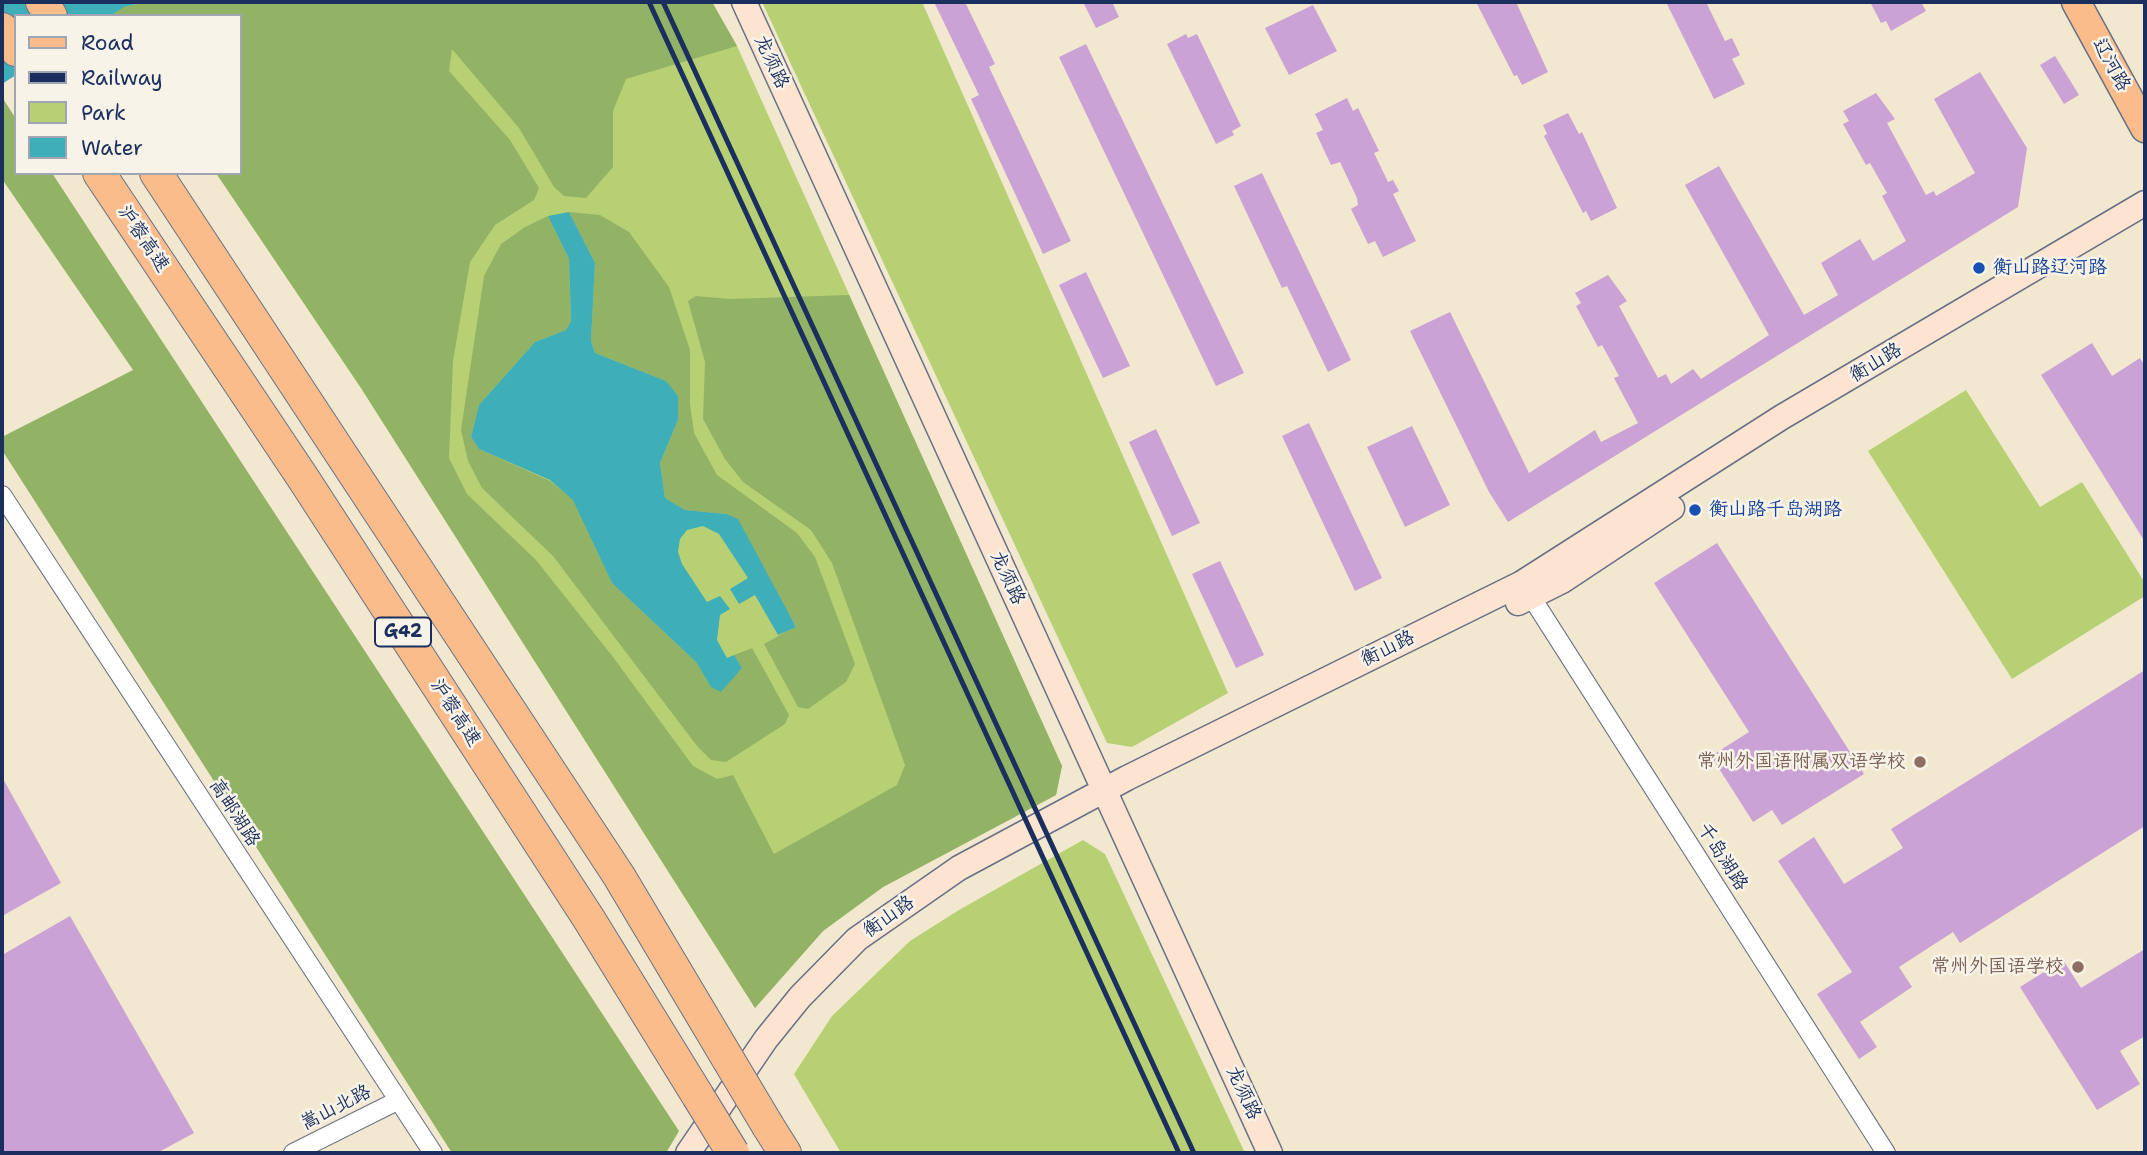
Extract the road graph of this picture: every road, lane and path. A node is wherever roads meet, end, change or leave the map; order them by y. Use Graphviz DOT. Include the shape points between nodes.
graph roads {
  1 [pos="744,2"];
  2 [pos="2076,2"];
  3 [pos="2,29"];
  4 [pos="14,47"];
  5 [pos="2145,128"];
  6 [pos="100,175"];
  7 [pos="157,175"];
  8 [pos="2145,204"];
  9 [pos="2145,222"];
  10 [pos="2,495"];
  11 [pos="1526,590"];
  12 [pos="1107,797"];
  13 [pos="397,1101"];
  14 [pos="293,1153"];
  15 [pos="433,1153"];
  16 [pos="688,1153"];
  17 [pos="708,1153"];
  18 [pos="733,1153"];
  19 [pos="785,1153"];
  20 [pos="1270,1153"];
  21 [pos="1886,1153"];
  1 -- 12 [label="street, 龙须路"];
  2 -- 5 [label="main road, 辽河路"];
  3 -- 4 [label="highway"];
  6 -- 18 [label="highway, 沪蓉高速 / G42, bridge" via="589,919"];
  7 -- 19 [label="highway, G42, bridge" via="619,876"];
  8 -- 11 [label="street, 衡山路" via="1782,417"];
  9 -- 11 [label="street, 衡山路" via="1796,427 1562,581"];
  10 -- 13 [label="street, 高邮湖路"];
  11 -- 12 [label="street, 衡山路"];
  11 -- 21 [label="street, 千岛湖路"];
  12 -- 16 [label="street, 衡山路" via="959,867 858,939 766,1039"];
  12 -- 17 [label="street, 衡山路" via="886,933 841,974 782,1045"];
  12 -- 20 [label="street, 龙须路"];
  13 -- 14 [label="street, 嵩山北路"];
  13 -- 15 [label="street, 高邮湖路"];
}
